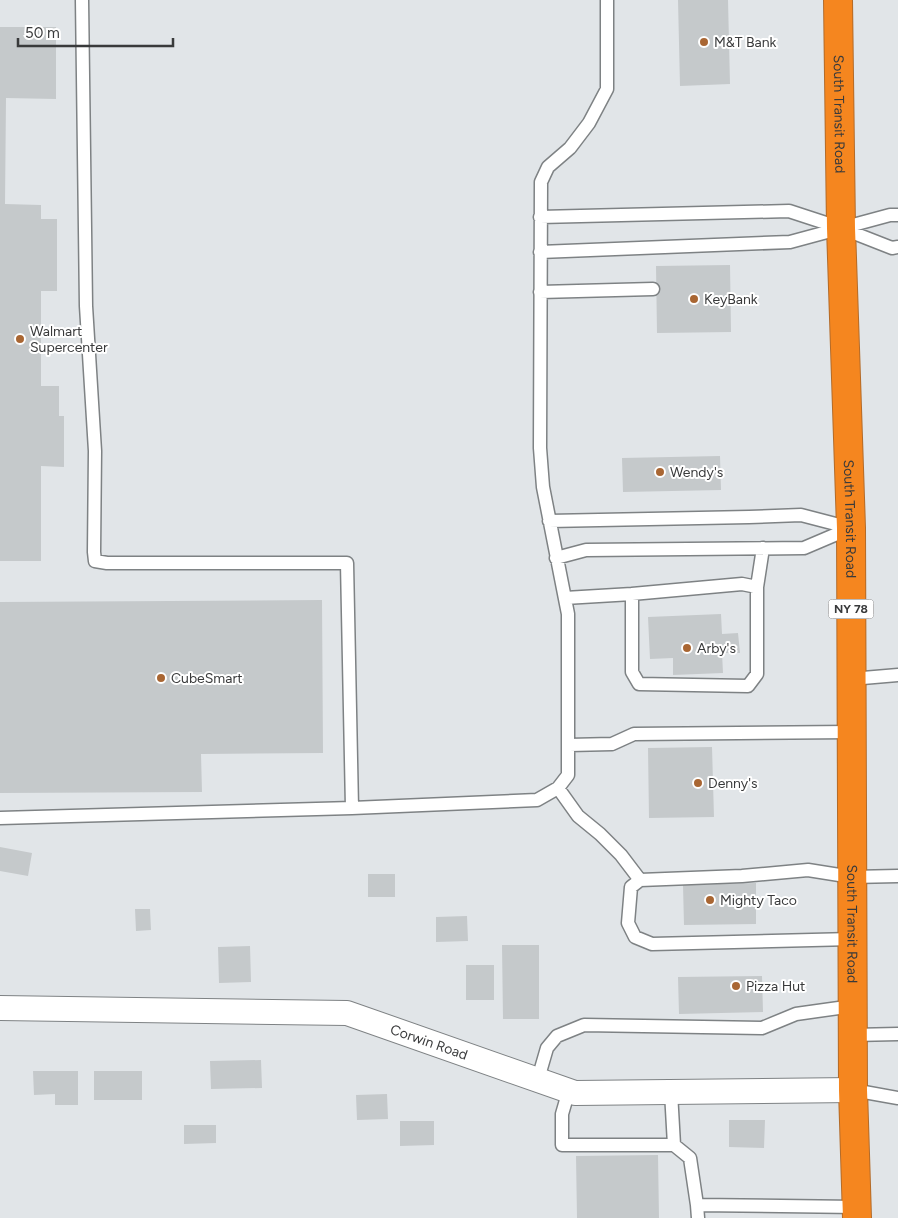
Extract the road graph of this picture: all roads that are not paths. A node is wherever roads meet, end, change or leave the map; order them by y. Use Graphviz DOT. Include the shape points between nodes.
graph roads {
  1 [pos="82,0"];
  2 [pos="607,0"];
  3 [pos="838,0"];
  4 [pos="898,215"];
  5 [pos="540,217"];
  6 [pos="841,228"];
  7 [pos="898,247"];
  8 [pos="540,252"];
  9 [pos="653,289"];
  10 [pos="540,292"];
  11 [pos="548,521"];
  12 [pos="851,528"];
  13 [pos="763,548"];
  14 [pos="556,558"];
  15 [pos="757,587"];
  16 [pos="632,594"];
  17 [pos="565,598"];
  18 [pos="898,675"];
  19 [pos="851,679"];
  20 [pos="851,732"];
  21 [pos="568,745"];
  22 [pos="558,788"];
  23 [pos="352,808"];
  24 [pos="0,818"];
  25 [pos="898,876"];
  26 [pos="852,877"];
  27 [pos="640,880"];
  28 [pos="852,940"];
  29 [pos="852,1006"];
  30 [pos="0,1008"];
  31 [pos="898,1034"];
  32 [pos="853,1035"];
  33 [pos="538,1080"];
  34 [pos="569,1090"];
  35 [pos="853,1090"];
  36 [pos="671,1092"];
  37 [pos="898,1098"];
  38 [pos="674,1145"];
  39 [pos="698,1212"];
  40 [pos="857,1212"];
  1 -- 23 [label="lane" via="86,306 95,451 96,561 347,563"];
  2 -- 5 [label="lane" via="607,89 570,148 548,167 541,182"];
  3 -- 6 [label="highway, South Transit Road / NY 78"];
  4 -- 6 [label="lane"];
  5 -- 6 [label="lane" via="789,211"];
  5 -- 8 [label="lane"];
  6 -- 7 [label="lane" via="892,248"];
  6 -- 8 [label="lane" via="790,242"];
  6 -- 12 [label="highway, South Transit Road / NY 78"];
  8 -- 10 [label="lane"];
  9 -- 10 [label="lane"];
  10 -- 11 [label="lane" via="540,448"];
  11 -- 12 [label="lane" via="801,515"];
  11 -- 14 [label="lane"];
  12 -- 13 [label="lane" via="804,548"];
  12 -- 19 [label="highway, South Transit Road / NY 78"];
  13 -- 14 [label="lane" via="586,550"];
  13 -- 15 [label="lane"];
  14 -- 17 [label="lane"];
  15 -- 16 [label="lane" via="742,584"];
  15 -- 16 [label="lane" via="756,674 748,686 639,684 632,672"];
  16 -- 17 [label="lane"];
  17 -- 21 [label="lane" via="568,614"];
  18 -- 19 [label="lane"];
  19 -- 20 [label="highway, South Transit Road / NY 78"];
  20 -- 21 [label="lane" via="634,734 612,744"];
  20 -- 26 [label="highway, South Transit Road / NY 78"];
  21 -- 22 [label="lane" via="568,775"];
  22 -- 23 [label="lane" via="537,800"];
  22 -- 27 [label="lane" via="578,816 621,855"];
  23 -- 24 [label="lane"];
  25 -- 26 [label="lane"];
  26 -- 27 [label="lane" via="808,870"];
  26 -- 28 [label="highway, South Transit Road / NY 78"];
  27 -- 28 [label="lane" via="631,887 628,924 635,937 652,944"];
  28 -- 29 [label="highway, South Transit Road / NY 78"];
  29 -- 32 [label="highway, South Transit Road / NY 78"];
  29 -- 33 [label="lane" via="796,1014 762,1028 584,1025 557,1036 547,1048"];
  30 -- 33 [label="street, Corwin Road" via="347,1013"];
  31 -- 32 [label="lane"];
  32 -- 35 [label="highway, South Transit Road / NY 78"];
  33 -- 34 [label="street, Corwin Road"];
  34 -- 36 [label="street, Corwin Road"];
  34 -- 38 [label="lane" via="562,1114 562,1144"];
  35 -- 36 [label="street, Corwin Road"];
  35 -- 37 [label="lane"];
  35 -- 40 [label="highway, South Transit Road / NY 78"];
  36 -- 38 [label="lane"];
  38 -- 39 [label="lane" via="690,1158"];
  39 -- 40 [label="lane"];
}
